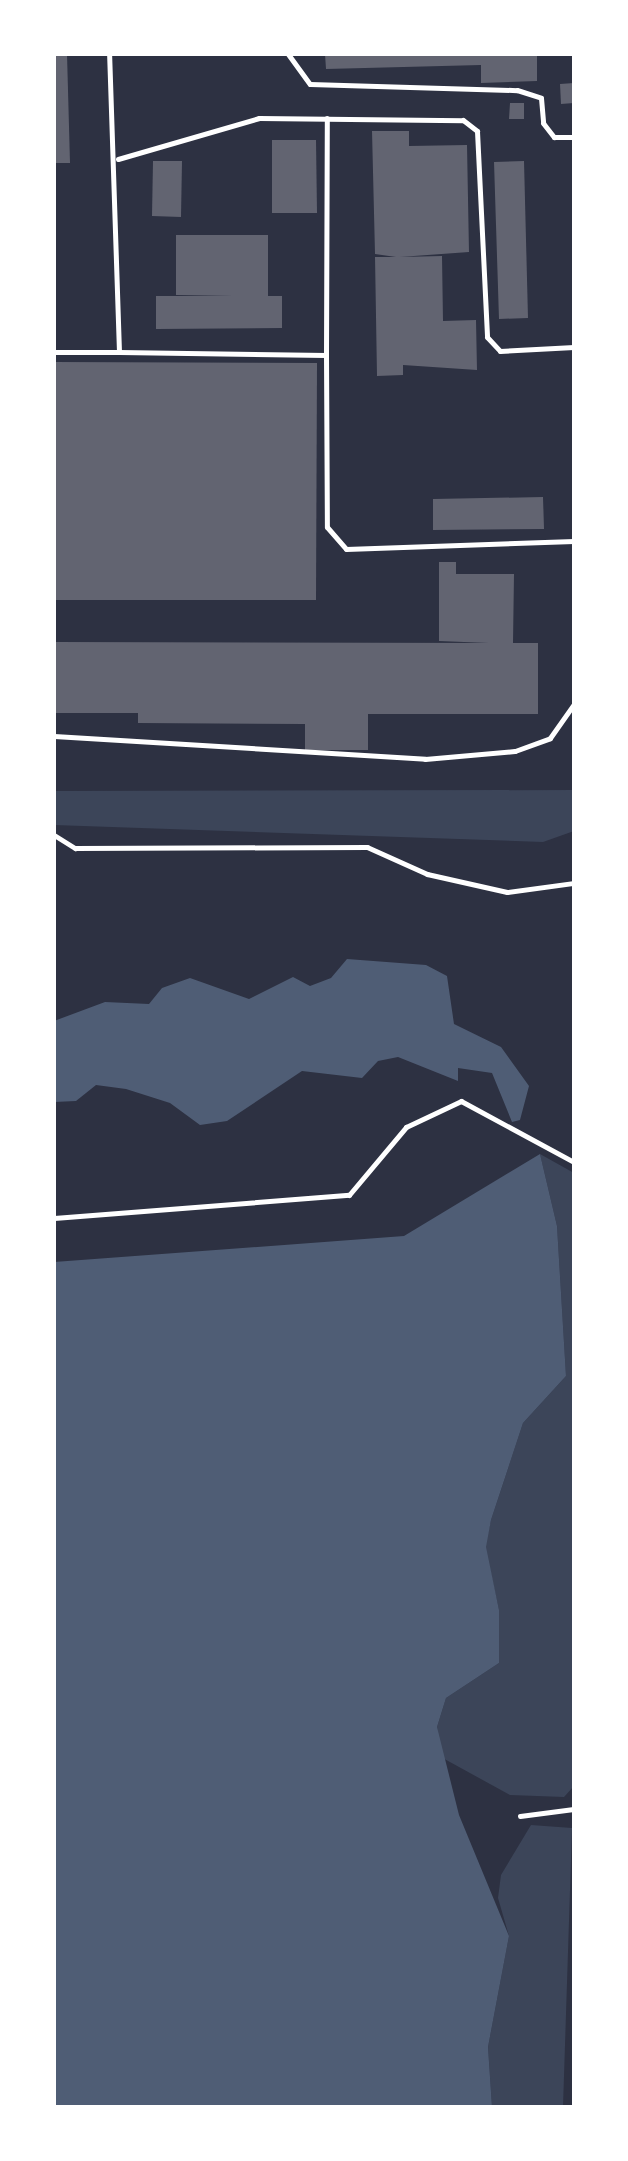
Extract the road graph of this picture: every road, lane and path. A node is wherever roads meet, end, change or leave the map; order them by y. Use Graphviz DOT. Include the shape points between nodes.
graph roads {
  1 [pos="109,54"];
  2 [pos="288,54"];
  3 [pos="327,118"];
  4 [pos="574,137"];
  5 [pos="118,159"];
  6 [pos="574,347"];
  7 [pos="54,352"];
  8 [pos="119,352"];
  9 [pos="326,355"];
  10 [pos="574,541"];
  11 [pos="574,704"];
  12 [pos="54,736"];
  13 [pos="54,835"];
  14 [pos="574,883"];
  15 [pos="574,1162"];
  16 [pos="54,1218"];
  17 [pos="574,1809"];
  18 [pos="520,1816"];
  1 -- 5 [label="lane"];
  2 -- 4 [label="lane" via="293,70 310,84 517,90 541,98 543,123 554,137"];
  3 -- 5 [label="lane" via="259,118"];
  3 -- 6 [label="lane" via="463,120 477,131 487,337 500,351"];
  3 -- 9 [label="lane"];
  5 -- 8 [label="lane"];
  7 -- 8 [label="lane"];
  8 -- 9 [label="lane"];
  9 -- 10 [label="lane" via="327,527 346,549"];
  11 -- 12 [label="lane" via="550,738 515,751 425,759"];
  13 -- 14 [label="lane" via="75,848 367,847 427,874 507,892"];
  15 -- 16 [label="lane" via="461,1101 406,1127 349,1195"];
  17 -- 18 [label="lane"];
}
